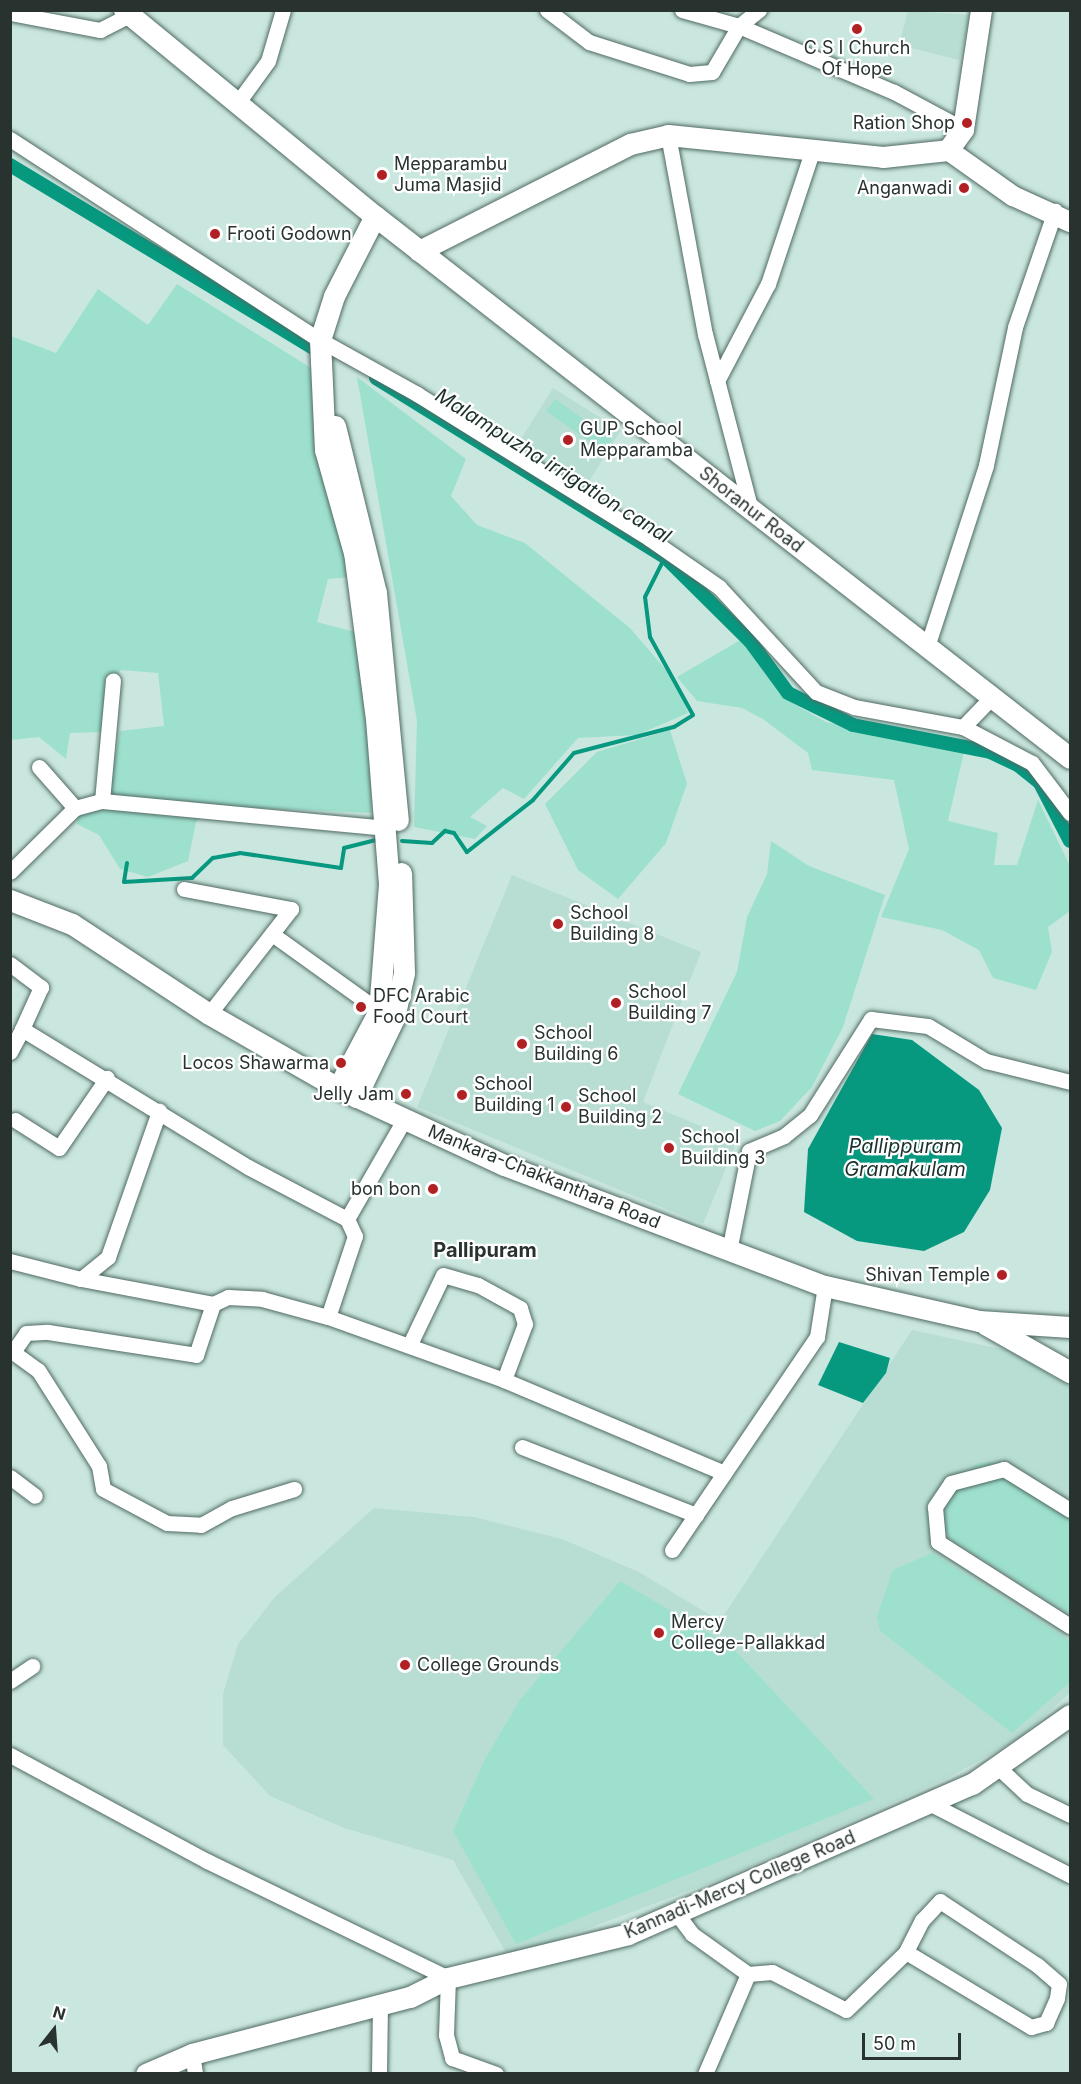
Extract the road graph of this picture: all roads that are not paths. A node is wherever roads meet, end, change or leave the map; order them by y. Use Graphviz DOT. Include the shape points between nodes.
graph roads {
  1 [pos="283,10"];
  2 [pos="547,10"];
  3 [pos="682,10"];
  4 [pos="759,10"];
  5 [pos="981,10"];
  6 [pos="10,13"];
  7 [pos="127,13"];
  8 [pos="739,26"];
  9 [pos="236,105"];
  10 [pos="963,129"];
  11 [pos="668,135"];
  12 [pos="10,139"];
  13 [pos="813,149"];
  14 [pos="948,150"];
  15 [pos="1063,217"];
  16 [pos="380,221"];
  17 [pos="419,251"];
  18 [pos="326,343"];
  19 [pos="717,381"];
  20 [pos="752,510"];
  21 [pos="927,647"];
  22 [pos="113,680"];
  23 [pos="992,698"];
  24 [pos="963,727"];
  25 [pos="1071,758"];
  26 [pos="39,767"];
  27 [pos="102,801"];
  28 [pos="75,808"];
  29 [pos="1071,813"];
  30 [pos="384,828"];
  31 [pos="10,872"];
  32 [pos="184,889"];
  33 [pos="10,900"];
  34 [pos="272,934"];
  35 [pos="10,964"];
  36 [pos="379,1011"];
  37 [pos="209,1014"];
  38 [pos="22,1029"];
  39 [pos="10,1052"];
  40 [pos="107,1078"];
  41 [pos="1071,1082"];
  42 [pos="347,1092"];
  43 [pos="159,1111"];
  44 [pos="404,1120"];
  45 [pos="12,1121"];
  46 [pos="347,1219"];
  47 [pos="729,1251"];
  48 [pos="10,1261"];
  49 [pos="81,1279"];
  50 [pos="825,1286"];
  51 [pos="213,1304"];
  52 [pos="328,1317"];
  53 [pos="979,1321"];
  54 [pos="1071,1327"];
  55 [pos="410,1344"];
  56 [pos="13,1349"];
  57 [pos="1071,1372"];
  58 [pos="504,1380"];
  59 [pos="522,1447"];
  60 [pos="724,1473"];
  61 [pos="10,1477"];
  62 [pos="294,1489"];
  63 [pos="35,1496"];
  64 [pos="1071,1510"];
  65 [pos="696,1515"];
  66 [pos="672,1550"];
  67 [pos="1071,1626"];
  68 [pos="32,1666"];
  69 [pos="10,1681"];
  70 [pos="1071,1715"];
  71 [pos="10,1755"];
  72 [pos="999,1768"];
  73 [pos="929,1803"];
  74 [pos="1071,1815"];
  75 [pos="1071,1875"];
  76 [pos="677,1914"];
  77 [pos="906,1952"];
  78 [pos="748,1974"];
  79 [pos="448,1978"];
  80 [pos="380,2005"];
  81 [pos="193,2064"];
  82 [pos="146,2073"];
  83 [pos="380,2073"];
  84 [pos="496,2073"];
  85 [pos="705,2073"];
  1 -- 9 [label="street" via="268,61"];
  2 -- 8 [label="street" via="589,42 689,74 712,72"];
  3 -- 8 [label="street"];
  4 -- 8 [label="street"];
  5 -- 10 [label="main road"];
  6 -- 7 [label="street" via="100,30"];
  7 -- 9 [label="main road, Shoranur Road"];
  8 -- 10 [label="street" via="894,92"];
  9 -- 16 [label="main road, Shoranur Road"];
  10 -- 14 [label="main road"];
  11 -- 13 [label="main road"];
  11 -- 17 [label="main road" via="630,144"];
  11 -- 19 [label="street"];
  12 -- 18 [label="street"];
  13 -- 14 [label="main road" via="914,157"];
  13 -- 19 [label="street" via="768,284"];
  14 -- 15 [label="street" via="1013,196"];
  15 -- 21 [label="street" via="1015,327 986,465"];
  16 -- 17 [label="main road, Shoranur Road"];
  16 -- 18 [label="main road" via="334,296"];
  17 -- 20 [label="main road, Shoranur Road"];
  18 -- 24 [label="street" via="588,497 719,587 816,692 854,707"];
  18 -- 30 [label="main road" via="325,450 354,554"];
  18 -- 42 [label="main road" via="336,438 376,593 403,900 404,972 394,1018"];
  19 -- 20 [label="street"];
  20 -- 21 [label="main road, Shoranur Road"];
  21 -- 23 [label="main road, Shoranur Road"];
  22 -- 27 [label="street"];
  23 -- 24 [label="street"];
  23 -- 25 [label="main road, Shoranur Road"];
  24 -- 29 [label="street" via="1032,763"];
  26 -- 28 [label="street"];
  27 -- 28 [label="street"];
  27 -- 30 [label="street"];
  28 -- 31 [label="street"];
  30 -- 36 [label="main road" via="389,884"];
  32 -- 34 [label="street" via="291,909"];
  33 -- 37 [label="main road, Mankara-Chakkanthara Road" via="72,924"];
  34 -- 36 [label="street"];
  34 -- 37 [label="street"];
  35 -- 38 [label="street" via="41,987"];
  36 -- 42 [label="main road"];
  37 -- 42 [label="main road, Mankara-Chakkanthara Road"];
  38 -- 39 [label="street"];
  38 -- 40 [label="street"];
  40 -- 43 [label="street"];
  40 -- 45 [label="street" via="59,1148"];
  41 -- 47 [label="street" via="986,1061 928,1026 871,1019 810,1115 784,1136 749,1152"];
  42 -- 44 [label="main road, Mankara-Chakkanthara Road"];
  43 -- 46 [label="street" via="248,1167"];
  43 -- 49 [label="street" via="108,1257"];
  44 -- 46 [label="street"];
  44 -- 47 [label="main road, Mankara-Chakkanthara Road" via="504,1165"];
  46 -- 52 [label="street" via="355,1236"];
  47 -- 50 [label="main road, Mankara-Chakkanthara Road"];
  48 -- 49 [label="street"];
  49 -- 51 [label="street"];
  50 -- 53 [label="main road, Mankara-Chakkanthara Road"];
  50 -- 60 [label="street" via="817,1336"];
  51 -- 52 [label="street" via="228,1297 262,1299"];
  51 -- 56 [label="street" via="196,1354 48,1332 26,1333"];
  52 -- 55 [label="street"];
  53 -- 54 [label="main road"];
  53 -- 57 [label="main road"];
  55 -- 58 [label="street"];
  55 -- 58 [label="street" via="443,1275 478,1286 520,1308 525,1324"];
  56 -- 62 [label="street" via="38,1370 90,1449 103,1489 167,1523 201,1525 232,1508"];
  58 -- 60 [label="street"];
  59 -- 65 [label="street"];
  60 -- 65 [label="street"];
  61 -- 63 [label="street"];
  64 -- 67 [label="street" via="1004,1469 951,1483 935,1507 938,1542"];
  65 -- 66 [label="street"];
  68 -- 69 [label="street"];
  70 -- 72 [label="main road, Kannadi-Mercy College Road"];
  71 -- 79 [label="street" via="197,1856"];
  72 -- 73 [label="main road, Kannadi-Mercy College Road"];
  72 -- 74 [label="street" via="1027,1794"];
  73 -- 75 [label="street"];
  73 -- 76 [label="main road, Kannadi-Mercy College Road"];
  76 -- 78 [label="street" via="692,1934"];
  76 -- 79 [label="main road, Kannadi-Mercy College Road" via="618,1937"];
  77 -- 77 [label="street" via="1030,2027 1046,2023 1057,1998 1059,1984 1037,1965 940,1901 922,1920"];
  77 -- 78 [label="street" via="846,2010 772,1971"];
  78 -- 85 [label="street"];
  79 -- 80 [label="main road, Kannadi-Mercy College Road"];
  79 -- 84 [label="street" via="452,2058"];
  80 -- 81 [label="main road, Kannadi-Mercy College Road"];
  80 -- 83 [label="street"];
  81 -- 82 [label="main road, Kannadi-Mercy College Road"];
}
